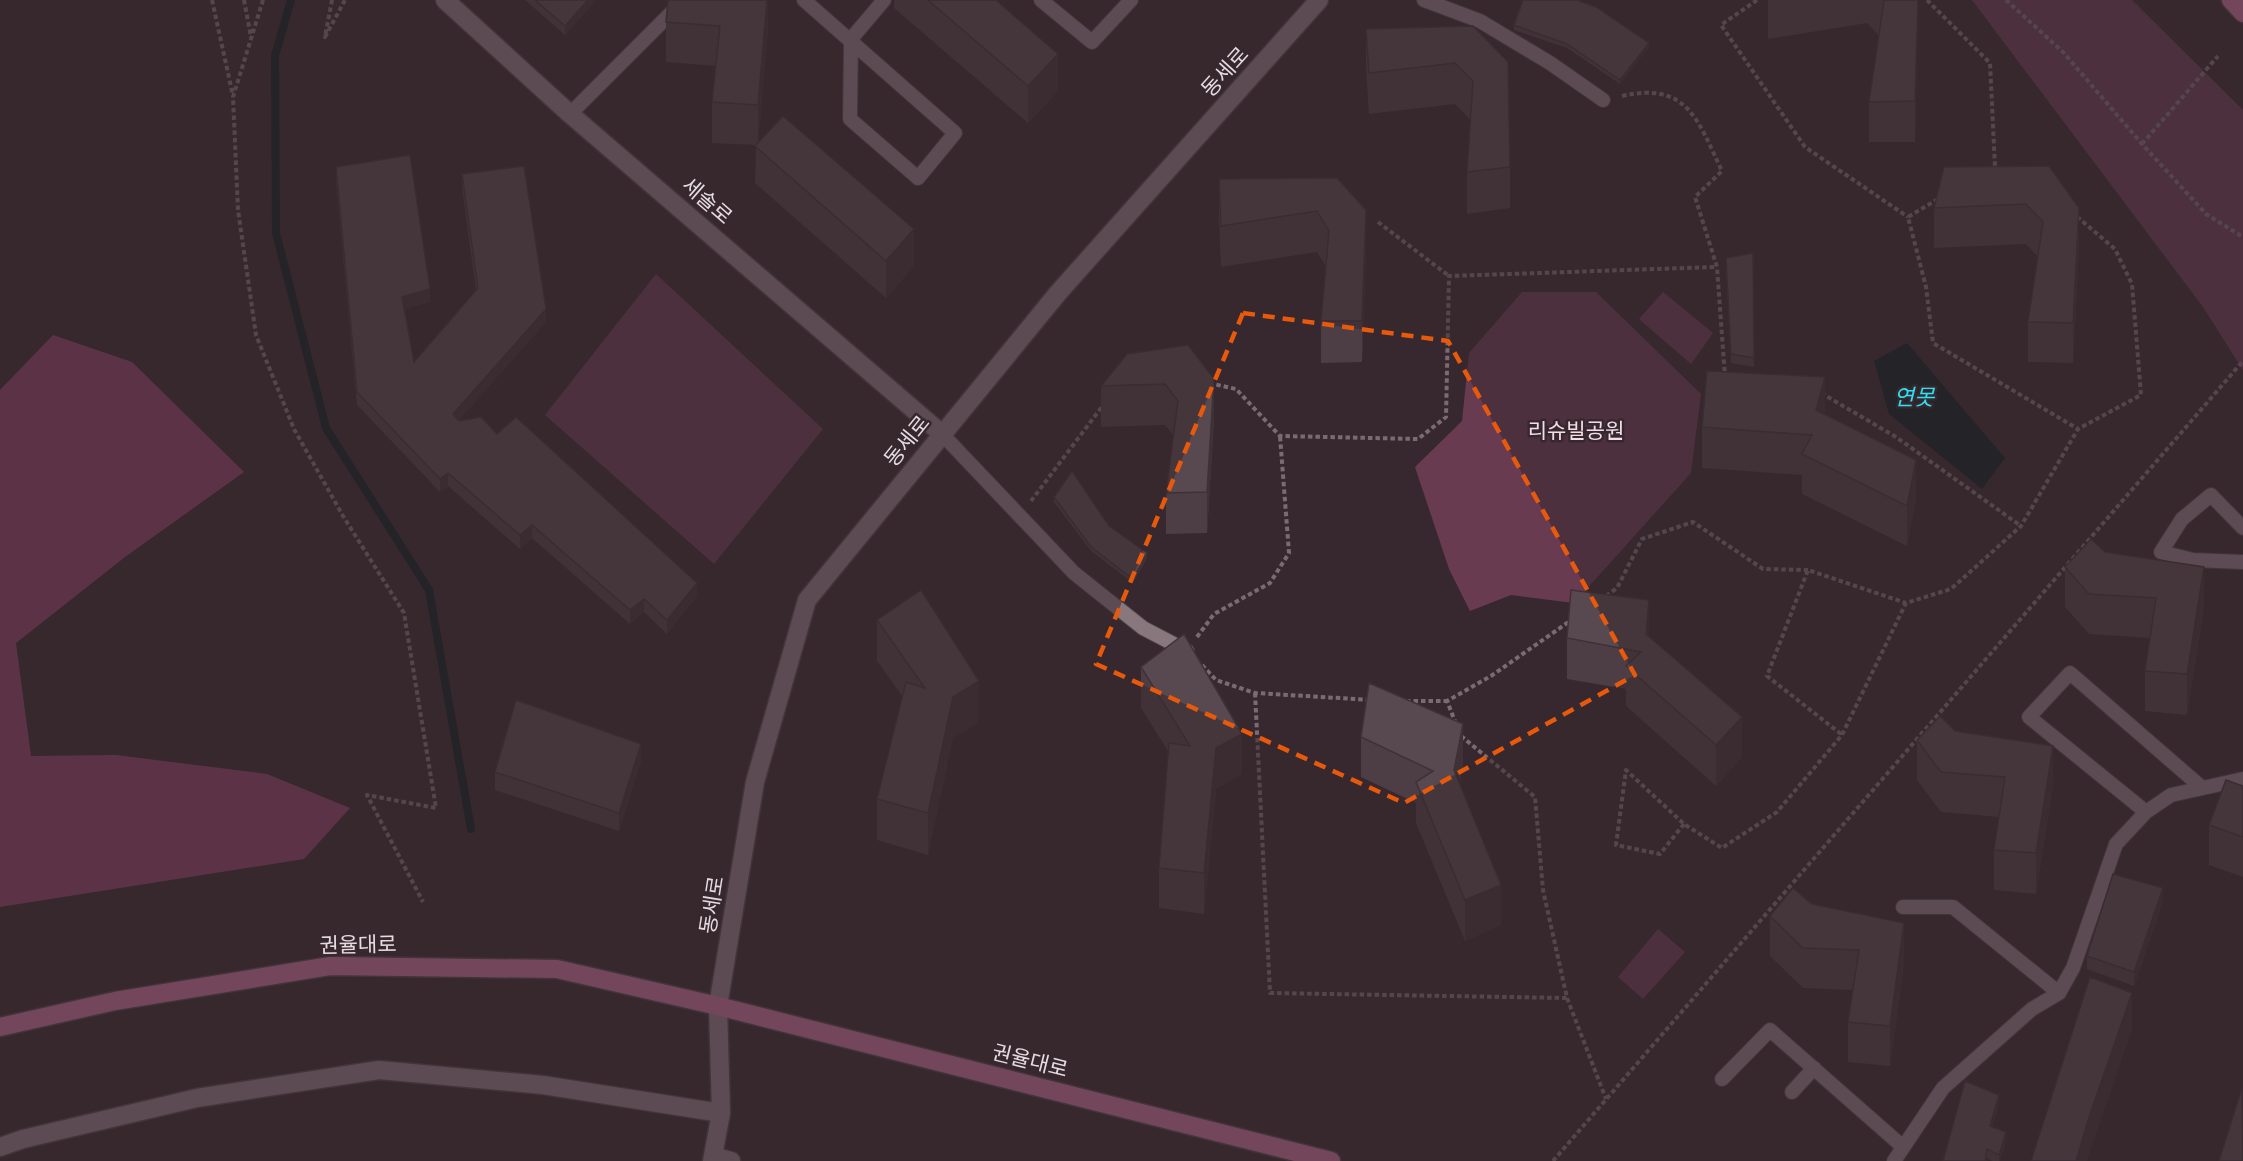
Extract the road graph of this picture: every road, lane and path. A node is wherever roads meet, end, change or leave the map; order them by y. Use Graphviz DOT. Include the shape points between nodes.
graph roads {
  1 [pos="212,0"];
  2 [pos="244,0"];
  3 [pos="263,0"];
  4 [pos="332,0"];
  5 [pos="345,0"];
  6 [pos="445,0"];
  7 [pos="684,0"];
  8 [pos="804,0"];
  9 [pos="884,0"];
  10 [pos="1041,0"];
  11 [pos="1131,0"];
  12 [pos="1319,0"];
  13 [pos="1425,0"];
  14 [pos="1757,0"];
  15 [pos="1928,0"];
  16 [pos="2006,0"];
  17 [pos="2230,0"];
  18 [pos="2243,13"];
  19 [pos="851,39"];
  20 [pos="251,40"];
  21 [pos="2218,56"];
  22 [pos="233,97"];
  23 [pos="1603,100"];
  24 [pos="570,114"];
  25 [pos="2142,144"];
  26 [pos="1995,167"];
  27 [pos="1985,172"];
  28 [pos="2002,173"];
  29 [pos="1946,195"];
  30 [pos="2071,211"];
  31 [pos="1908,217"];
  32 [pos="1378,222"];
  33 [pos="2243,237"];
  34 [pos="1717,267"];
  35 [pos="1449,276"];
  36 [pos="2243,361"];
  37 [pos="1202,382"];
  38 [pos="1726,384"];
  39 [pos="1811,387"];
  40 [pos="1111,396"];
  41 [pos="2078,429"];
  42 [pos="942,434"];
  43 [pos="1280,436"];
  44 [pos="1019,516"];
  45 [pos="2021,526"];
  46 [pos="2243,528"];
  47 [pos="2243,562"];
  48 [pos="1808,570"];
  49 [pos="1598,602"];
  50 [pos="1906,603"];
  51 [pos="1578,615"];
  52 [pos="1188,651"];
  53 [pos="1255,693"];
  54 [pos="1381,700"];
  55 [pos="1403,700"];
  56 [pos="1447,701"];
  57 [pos="1841,734"];
  58 [pos="2243,779"];
  59 [pos="2200,786"];
  60 [pos="2146,812"];
  61 [pos="1684,824"];
  62 [pos="423,902"];
  63 [pos="1903,907"];
  64 [pos="2059,993"];
  65 [pos="1567,998"];
  66 [pos="718,1006"];
  67 [pos="0,1027"];
  68 [pos="1814,1068"];
  69 [pos="1722,1079"];
  70 [pos="1792,1092"];
  71 [pos="1606,1099"];
  72 [pos="721,1113"];
  73 [pos="1902,1146"];
  74 [pos="0,1147"];
  75 [pos="713,1158"];
  76 [pos="731,1161"];
  77 [pos="1331,1161"];
  78 [pos="1553,1161"];
  79 [pos="1894,1161"];
  1 -- 22 [label="path"];
  2 -- 20 [label="path"];
  3 -- 20 [label="path"];
  4 -- 5 [label="path" via="325,37"];
  6 -- 24 [label="street, 세솔로"];
  7 -- 24 [label="lane"];
  8 -- 19 [label="lane"];
  9 -- 19 [label="lane"];
  10 -- 11 [label="lane" via="1092,42"];
  12 -- 42 [label="street, 동세로" via="1058,294"];
  13 -- 23 [label="lane" via="1480,21"];
  14 -- 31 [label="path" via="1721,25 1805,147"];
  15 -- 26 [label="path" via="1990,63"];
  16 -- 25 [label="path" via="2063,52"];
  17 -- 18 [label="main road"];
  19 -- 19 [label="lane" via="955,133 918,178 849,119"];
  20 -- 22 [label="path"];
  21 -- 25 [label="path"];
  22 -- 62 [label="path" via="238,210 256,335 294,429 404,613 436,808 367,795"];
  23 -- 34 [label="path" via="1635,93 1671,95 1696,117 1722,171 1695,197"];
  24 -- 42 [label="street, 세솔로"];
  25 -- 33 [label="path" via="2206,214"];
  26 -- 27 [label="path"];
  26 -- 28 [label="path"];
  29 -- 31 [label="path"];
  30 -- 41 [label="path" via="2115,249 2132,284 2141,395"];
  31 -- 41 [label="path" via="1926,287 1933,342"];
  32 -- 35 [label="path"];
  34 -- 35 [label="path"];
  34 -- 38 [label="path"];
  35 -- 43 [label="path" via="1446,417 1418,438"];
  36 -- 71 [label="path"];
  37 -- 43 [label="path" via="1236,389"];
  39 -- 45 [label="path" via="1896,437"];
  40 -- 44 [label="path"];
  41 -- 45 [label="path"];
  42 -- 44 [label="lane"];
  42 -- 66 [label="street, 동세로" via="807,600 755,782"];
  43 -- 52 [label="path" via="1289,553 1270,583 1214,614"];
  44 -- 52 [label="lane" via="1074,573 1143,628"];
  45 -- 50 [label="path" via="1952,589"];
  46 -- 47 [label="lane" via="2211,495 2182,519 2160,552 2193,560"];
  48 -- 49 [label="path" via="1763,569 1692,522 1642,539 1617,588"];
  48 -- 50 [label="path"];
  48 -- 57 [label="path" via="1767,676"];
  50 -- 61 [label="path" via="1842,735 1777,812 1722,848"];
  51 -- 56 [label="path" via="1491,676"];
  52 -- 53 [label="path" via="1216,680"];
  53 -- 54 [label="path"];
  53 -- 65 [label="path" via="1270,993"];
  55 -- 56 [label="path"];
  56 -- 65 [label="path" via="1461,737 1535,797 1543,890"];
  58 -- 59 [label="lane"];
  59 -- 60 [label="lane" via="2171,795"];
  59 -- 60 [label="lane" via="2070,673 2029,717"];
  60 -- 64 [label="lane" via="2116,844 2073,968"];
  61 -- 61 [label="path" via="1660,854 1616,845 1626,770"];
  63 -- 64 [label="lane" via="1953,908"];
  64 -- 73 [label="lane" via="2032,1009 1943,1088"];
  65 -- 71 [label="path"];
  66 -- 67 [label="main road, 권율대로" via="557,969 330,966 115,1001"];
  66 -- 72 [label="street"];
  66 -- 77 [label="main road, 권율대로"];
  68 -- 69 [label="lane" via="1770,1030"];
  68 -- 70 [label="lane"];
  68 -- 73 [label="lane"];
  71 -- 78 [label="path"];
  72 -- 74 [label="street" via="543,1085 379,1070 197,1098"];
  72 -- 75 [label="street"];
  73 -- 79 [label="lane"];
  75 -- 76 [label="street"];
}
